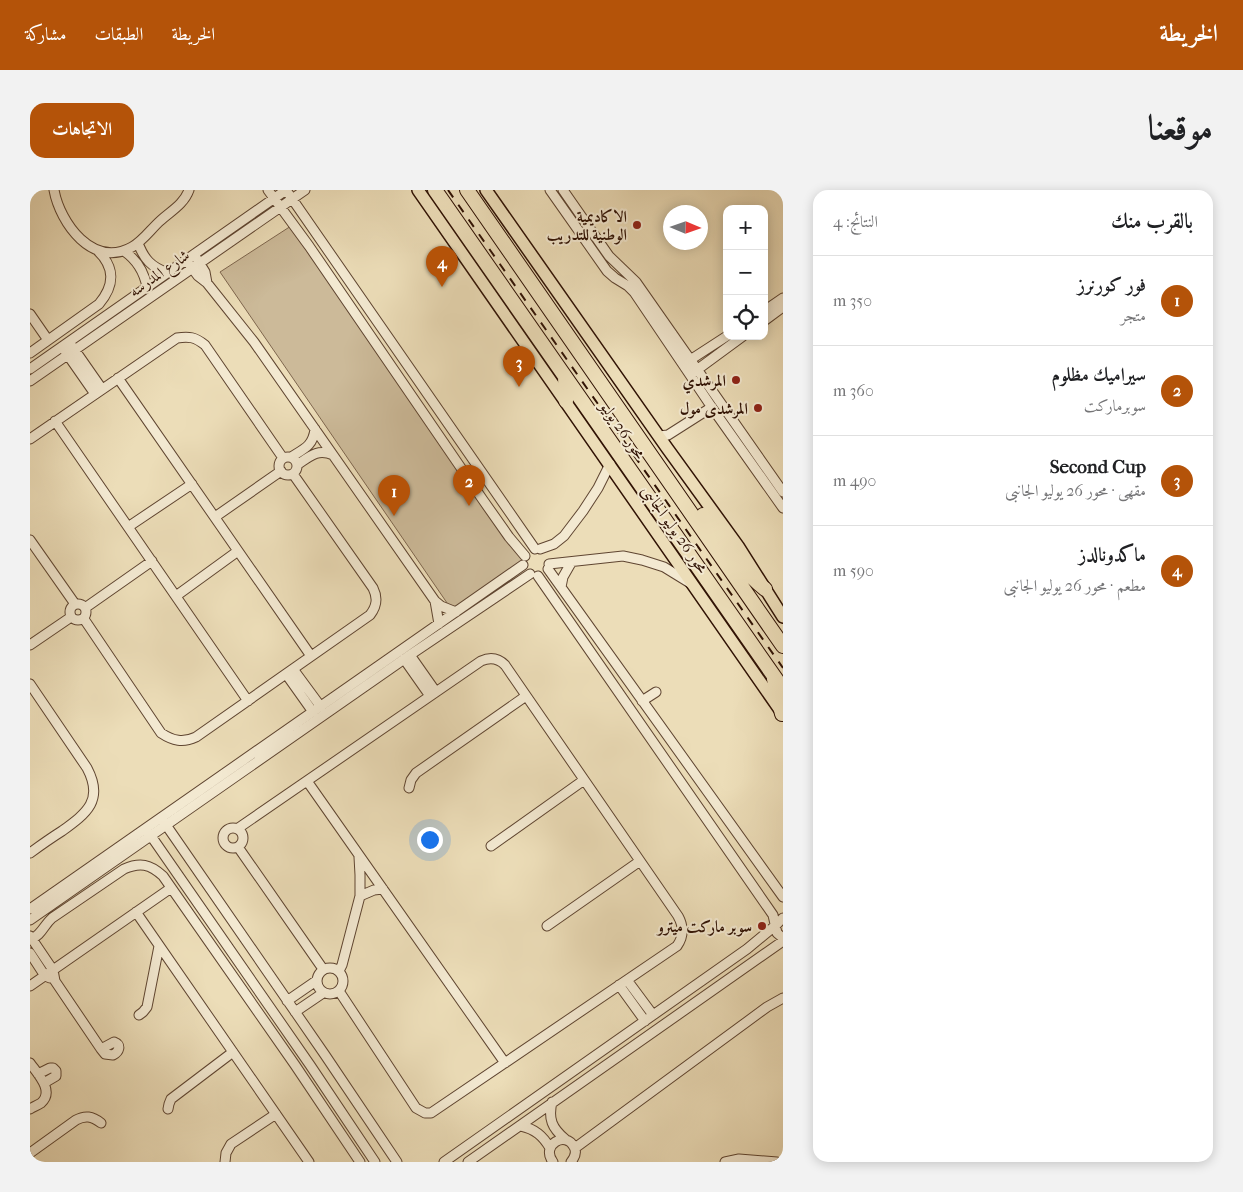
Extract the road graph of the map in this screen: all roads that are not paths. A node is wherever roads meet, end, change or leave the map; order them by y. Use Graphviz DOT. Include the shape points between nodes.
graph roads {
  1 [pos="54,190"];
  2 [pos="189,190"];
  3 [pos="268,190"];
  4 [pos="286,190"];
  5 [pos="305,190"];
  6 [pos="418,190"];
  7 [pos="435,190"];
  8 [pos="467,190"];
  9 [pos="486,190"];
  10 [pos="550,190"];
  11 [pos="565,193"];
  12 [pos="274,198"];
  13 [pos="292,200"];
  14 [pos="559,203"];
  15 [pos="281,208"];
  16 [pos="138,243"];
  17 [pos="97,250"];
  18 [pos="124,251"];
  19 [pos="190,257"];
  20 [pos="196,266"];
  21 [pos="168,273"];
  22 [pos="147,287"];
  23 [pos="781,304"];
  24 [pos="768,309"];
  25 [pos="30,314"];
  26 [pos="768,317"];
  27 [pos="723,339"];
  28 [pos="48,340"];
  29 [pos="738,340"];
  30 [pos="65,344"];
  31 [pos="709,348"];
  32 [pos="71,352"];
  33 [pos="30,353"];
  34 [pos="716,356"];
  35 [pos="687,362"];
  36 [pos="30,369"];
  37 [pos="694,372"];
  38 [pos="565,377"];
  39 [pos="118,378"];
  40 [pos="30,381"];
  41 [pos="99,392"];
  42 [pos="566,401"];
  43 [pos="714,410"];
  44 [pos="55,421"];
  45 [pos="315,429"];
  46 [pos="659,436"];
  47 [pos="30,439"];
  48 [pos="667,448"];
  49 [pos="754,449"];
  50 [pos="311,450"];
  51 [pos="333,455"];
  52 [pos="746,456"];
  53 [pos="290,460"];
  54 [pos="656,462"];
  55 [pos="610,464"];
  56 [pos="281,471"];
  57 [pos="293,474"];
  58 [pos="192,484"];
  59 [pos="783,492"];
  60 [pos="783,508"];
  61 [pos="215,517"];
  62 [pos="128,527"];
  63 [pos="30,540"];
  64 [pos="538,549"];
  65 [pos="238,551"];
  66 [pos="524,560"];
  67 [pos="152,561"];
  68 [pos="571,563"];
  69 [pos="549,567"];
  70 [pos="534,575"];
  71 [pos="504,578"];
  72 [pos="694,585"];
  73 [pos="561,587"];
  74 [pos="510,588"];
  75 [pos="765,589"];
  76 [pos="176,596"];
  77 [pos="435,601"];
  78 [pos="76,604"];
  79 [pos="85,608"];
  80 [pos="456,612"];
  81 [pos="71,617"];
  82 [pos="783,617"];
  83 [pos="84,618"];
  84 [pos="439,624"];
  85 [pos="30,645"];
  86 [pos="783,646"];
  87 [pos="312,656"];
  88 [pos="407,657"];
  89 [pos="289,672"];
  90 [pos="774,676"];
  91 [pos="30,684"];
  92 [pos="783,689"];
  93 [pos="351,691"];
  94 [pos="656,692"];
  95 [pos="433,694"];
  96 [pos="526,696"];
  97 [pos="248,701"];
  98 [pos="642,701"];
  99 [pos="317,710"];
  100 [pos="783,714"];
  101 [pos="295,730"];
  102 [pos="584,780"];
  103 [pos="307,781"];
  104 [pos="409,788"];
  105 [pos="164,822"];
  106 [pos="237,829"];
  107 [pos="148,832"];
  108 [pos="491,846"];
  109 [pos="238,847"];
  110 [pos="30,853"];
  111 [pos="358,854"];
  112 [pos="640,861"];
  113 [pos="171,888"];
  114 [pos="383,889"];
  115 [pos="360,896"];
  116 [pos="783,898"];
  117 [pos="30,909"];
  118 [pos="136,912"];
  119 [pos="783,918"];
  120 [pos="30,920"];
  121 [pos="776,925"];
  122 [pos="548,926"];
  123 [pos="31,938"];
  124 [pos="783,940"];
  125 [pos="159,946"];
  126 [pos="33,952"];
  127 [pos="257,957"];
  128 [pos="242,968"];
  129 [pos="323,969"];
  130 [pos="339,971"];
  131 [pos="49,973"];
  132 [pos="627,980"];
  133 [pos="316,981"];
  134 [pos="30,986"];
  135 [pos="619,986"];
  136 [pos="339,991"];
  137 [pos="324,993"];
  138 [pos="291,998"];
  139 [pos="783,998"];
  140 [pos="299,1010"];
  141 [pos="138,1015"];
  142 [pos="653,1015"];
  143 [pos="645,1021"];
  144 [pos="101,1049"];
  145 [pos="233,1052"];
  146 [pos="325,1055"];
  147 [pos="30,1063"];
  148 [pos="505,1063"];
  149 [pos="310,1065"];
  150 [pos="38,1074"];
  151 [pos="44,1083"];
  152 [pos="552,1102"];
  153 [pos="30,1109"];
  154 [pos="168,1109"];
  155 [pos="276,1114"];
  156 [pos="101,1123"];
  157 [pos="520,1126"];
  158 [pos="564,1139"];
  159 [pos="550,1148"];
  160 [pos="30,1153"];
  161 [pos="575,1157"];
  162 [pos="358,1159"];
  163 [pos="550,1161"];
  164 [pos="225,1162"];
  165 [pos="309,1162"];
  166 [pos="348,1162"];
  167 [pos="375,1162"];
  168 [pos="397,1162"];
  169 [pos="444,1162"];
  170 [pos="468,1162"];
  171 [pos="725,1162"];
  172 [pos="777,1162"];
  1 -- 17 [label="street" via="65,221 87,245"];
  2 -- 16 [label="street" via="184,201"];
  3 -- 12 [label="street"];
  4 -- 12 [label="street, شارع المدرسه"];
  4 -- 13 [label="street"];
  5 -- 13 [label="street, شارع المدرسه"];
  6 -- 42 [label="main road, محور 26 يوليو الجانبى"];
  7 -- 38 [label="highway, محور 26 يوليو"];
  8 -- 54 [label="highway, محور 26 يوليو"];
  9 -- 46 [label="main road"];
  10 -- 14 [label="street"];
  11 -- 14 [label="street"];
  11 -- 35 [label="street" via="611,259 634,279"];
  12 -- 15 [label="street"];
  12 -- 19 [label="street, شارع المدرسه"];
  13 -- 15 [label="street, شارع المدرسه"];
  13 -- 64 [label="street"];
  14 -- 35 [label="street" via="607,271 634,292"];
  15 -- 20 [label="street, شارع المدرسه"];
  15 -- 66 [label="street"];
  16 -- 18 [label="street"];
  16 -- 21 [label="street" via="152,265"];
  17 -- 18 [label="street"];
  17 -- 28 [label="street" via="109,266 111,276 106,296"];
  18 -- 22 [label="street" via="137,263"];
  19 -- 20 [label="street"];
  19 -- 21 [label="street, شارع المدرسه"];
  20 -- 32 [label="street, شارع المدرسه"];
  20 -- 45 [label="street" via="205,272 207,283 256,345"];
  21 -- 22 [label="street, شارع المدرسه"];
  22 -- 30 [label="street, شارع المدرسه"];
  23 -- 24 [label="street"];
  23 -- 26 [label="street"];
  25 -- 28 [label="street"];
  27 -- 31 [label="street"];
  28 -- 33 [label="street"];
  29 -- 34 [label="street"];
  30 -- 32 [label="street"];
  30 -- 36 [label="street, شارع المدرسه"];
  31 -- 34 [label="street"];
  31 -- 35 [label="street"];
  32 -- 40 [label="street, شارع المدرسه"];
  32 -- 41 [label="street"];
  34 -- 37 [label="street"];
  35 -- 37 [label="street"];
  37 -- 43 [label="street"];
  37 -- 49 [label="street"];
  38 -- 42 [label="highway"];
  38 -- 90 [label="highway, محور 26 يوليو"];
  39 -- 41 [label="street"];
  39 -- 53 [label="street" via="177,338 197,338"];
  39 -- 58 [label="street"];
  41 -- 44 [label="street"];
  42 -- 55 [label="main road, محور 26 يوليو الجانبى"];
  43 -- 46 [label="street" via="664,437"];
  43 -- 48 [label="street" via="673,439"];
  43 -- 52 [label="street"];
  44 -- 47 [label="street"];
  44 -- 62 [label="street"];
  45 -- 50 [label="street"];
  45 -- 51 [label="street"];
  46 -- 48 [label="main road"];
  48 -- 75 [label="main road"];
  49 -- 52 [label="street"];
  49 -- 59 [label="street"];
  50 -- 51 [label="street"];
  50 -- 53 [label="street"];
  51 -- 77 [label="street"];
  52 -- 60 [label="street"];
  53 -- 56 [label="street" via="279,463"];
  53 -- 57 [label="street" via="296,470"];
  54 -- 75 [label="highway" via="673,477 745,570"];
  54 -- 86 [label="highway, محور 26 يوليو"];
  55 -- 64 [label="street" via="584,511 564,536 554,544"];
  55 -- 72 [label="main road, محور 26 يوليو الجانبى"];
  56 -- 57 [label="street" via="286,475"];
  56 -- 61 [label="street"];
  57 -- 87 [label="street" via="373,588 377,602 370,615"];
  58 -- 61 [label="street"];
  58 -- 62 [label="street"];
  61 -- 65 [label="street"];
  62 -- 67 [label="street"];
  63 -- 78 [label="street"];
  64 -- 66 [label="street" via="531,550"];
  64 -- 69 [label="street" via="548,555"];
  65 -- 76 [label="street"];
  65 -- 87 [label="street"];
  66 -- 70 [label="street" via="524,568"];
  66 -- 71 [label="street"];
  67 -- 76 [label="street"];
  67 -- 79 [label="street"];
  68 -- 69 [label="street"];
  68 -- 72 [label="street" via="623,556 664,568"];
  68 -- 73 [label="street"];
  69 -- 70 [label="street" via="545,572"];
  69 -- 73 [label="street"];
  70 -- 74 [label="street"];
  70 -- 121 [label="street" via="773,915"];
  71 -- 74 [label="street"];
  71 -- 80 [label="street"];
  72 -- 100 [label="main road, محور 26 يوليو الجانبى"];
  73 -- 98 [label="street"];
  74 -- 88 [label="street"];
  75 -- 82 [label="main road"];
  76 -- 97 [label="street"];
  77 -- 80 [label="street"];
  77 -- 84 [label="street"];
  78 -- 79 [label="street"];
  78 -- 81 [label="street" via="71,608"];
  79 -- 83 [label="street"];
  80 -- 84 [label="street"];
  81 -- 83 [label="street" via="77,620"];
  81 -- 85 [label="street"];
  83 -- 97 [label="street" via="161,733 168,738 190,740"];
  84 -- 93 [label="street"];
  87 -- 89 [label="street"];
  88 -- 93 [label="street"];
  88 -- 95 [label="street"];
  89 -- 97 [label="street"];
  89 -- 99 [label="street"];
  90 -- 92 [label="highway, محور 26 يوليو"];
  90 -- 100 [label="highway"];
  91 -- 110 [label="street" via="87,768 94,793 83,816"];
  93 -- 99 [label="street"];
  93 -- 101 [label="street"];
  94 -- 98 [label="street"];
  95 -- 96 [label="street" via="481,661 490,659 505,665"];
  95 -- 103 [label="street"];
  96 -- 102 [label="street"];
  96 -- 104 [label="street" via="416,773"];
  98 -- 116 [label="street"];
  99 -- 101 [label="street"];
  101 -- 105 [label="street"];
  102 -- 108 [label="street"];
  102 -- 112 [label="street"];
  103 -- 106 [label="street"];
  103 -- 111 [label="street"];
  105 -- 107 [label="street"];
  105 -- 127 [label="street"];
  106 -- 109 [label="street" via="243,839"];
  106 -- 109 [label="street" via="225,831 223,840 226,846"];
  107 -- 117 [label="street"];
  107 -- 120 [label="street"];
  107 -- 128 [label="street"];
  109 -- 129 [label="street"];
  111 -- 114 [label="street"];
  111 -- 115 [label="street"];
  112 -- 122 [label="street"];
  112 -- 132 [label="street" via="680,920 682,932 677,946"];
  113 -- 118 [label="street"];
  113 -- 123 [label="street" via="157,870 141,864 132,865 52,918 39,935"];
  113 -- 162 [label="street"];
  114 -- 115 [label="street"];
  114 -- 148 [label="street"];
  115 -- 130 [label="street"];
  118 -- 125 [label="street"];
  118 -- 131 [label="street"];
  119 -- 121 [label="street"];
  121 -- 124 [label="street"];
  121 -- 142 [label="street"];
  123 -- 126 [label="street"];
  124 -- 152 [label="street"];
  125 -- 141 [label="street" via="147,1007"];
  125 -- 145 [label="street"];
  126 -- 131 [label="street"];
  127 -- 128 [label="street"];
  127 -- 138 [label="street"];
  128 -- 149 [label="street"];
  129 -- 130 [label="street"];
  129 -- 133 [label="street"];
  130 -- 136 [label="street" via="343,984"];
  131 -- 134 [label="street"];
  131 -- 144 [label="street"];
  132 -- 135 [label="street"];
  132 -- 142 [label="street"];
  133 -- 137 [label="street"];
  133 -- 138 [label="street"];
  135 -- 143 [label="street"];
  135 -- 148 [label="street"];
  136 -- 137 [label="street" via="329,995"];
  136 -- 148 [label="street" via="421,1112 434,1112"];
  137 -- 140 [label="street"];
  138 -- 140 [label="street"];
  139 -- 161 [label="street" via="767,1007"];
  140 -- 146 [label="street"];
  142 -- 143 [label="street"];
  143 -- 169 [label="street"];
  145 -- 154 [label="street" via="172,1099"];
  145 -- 155 [label="street"];
  146 -- 149 [label="street"];
  146 -- 168 [label="street"];
  147 -- 150 [label="street"];
  149 -- 167 [label="street"];
  150 -- 151 [label="street"];
  150 -- 151 [label="street" via="50,1068 56,1072 56,1076"];
  151 -- 153 [label="street" via="45,1098"];
  152 -- 157 [label="street"];
  152 -- 158 [label="street" via="553,1125"];
  155 -- 164 [label="street" via="231,1144"];
  155 -- 165 [label="street"];
  156 -- 160 [label="street" via="89,1116 82,1117"];
  157 -- 159 [label="street" via="540,1134"];
  157 -- 170 [label="street"];
  158 -- 159 [label="street" via="556,1141"];
  158 -- 161 [label="street" via="569,1141"];
  159 -- 163 [label="street"];
  162 -- 166 [label="street"];
  171 -- 172 [label="street" via="739,1159"];
}
